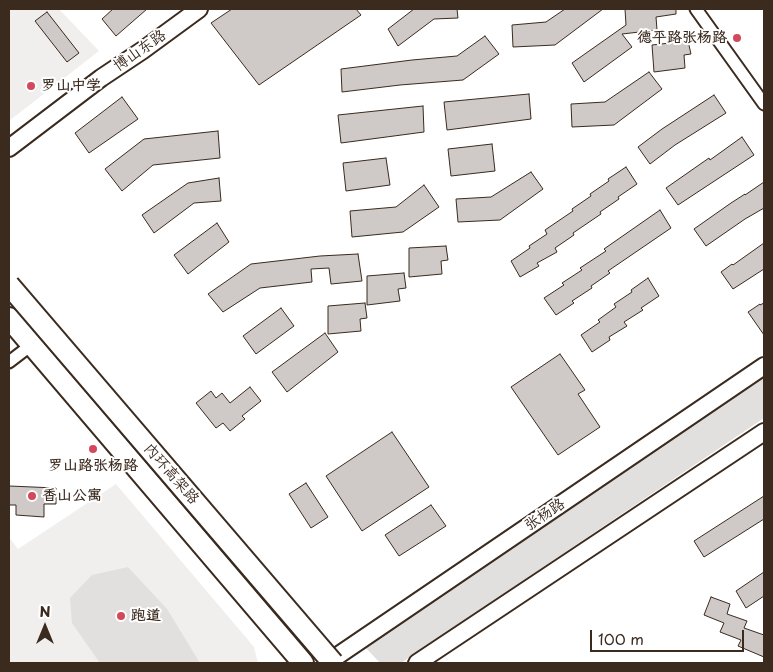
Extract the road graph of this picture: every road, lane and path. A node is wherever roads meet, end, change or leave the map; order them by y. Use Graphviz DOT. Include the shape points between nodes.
graph roads {
  1 [pos="199,9"];
  2 [pos="696,9"];
  3 [pos="764,104"];
  4 [pos="9,148"];
  5 [pos="9,285"];
  6 [pos="9,318"];
  7 [pos="26,349"];
  8 [pos="9,362"];
  9 [pos="764,366"];
  10 [pos="764,432"];
  11 [pos="303,663"];
  12 [pos="327,663"];
  13 [pos="333,663"];
  14 [pos="417,663"];
  1 -- 4 [label="main road, 博山东路"];
  2 -- 3 [label="street"];
  5 -- 13 [label="highway, 内环高架路, bridge"];
  6 -- 11 [label="highway, 内环高架路"];
  7 -- 8 [label="street"];
  9 -- 12 [label="main road, 张杨路"];
  10 -- 14 [label="main road"];
}
